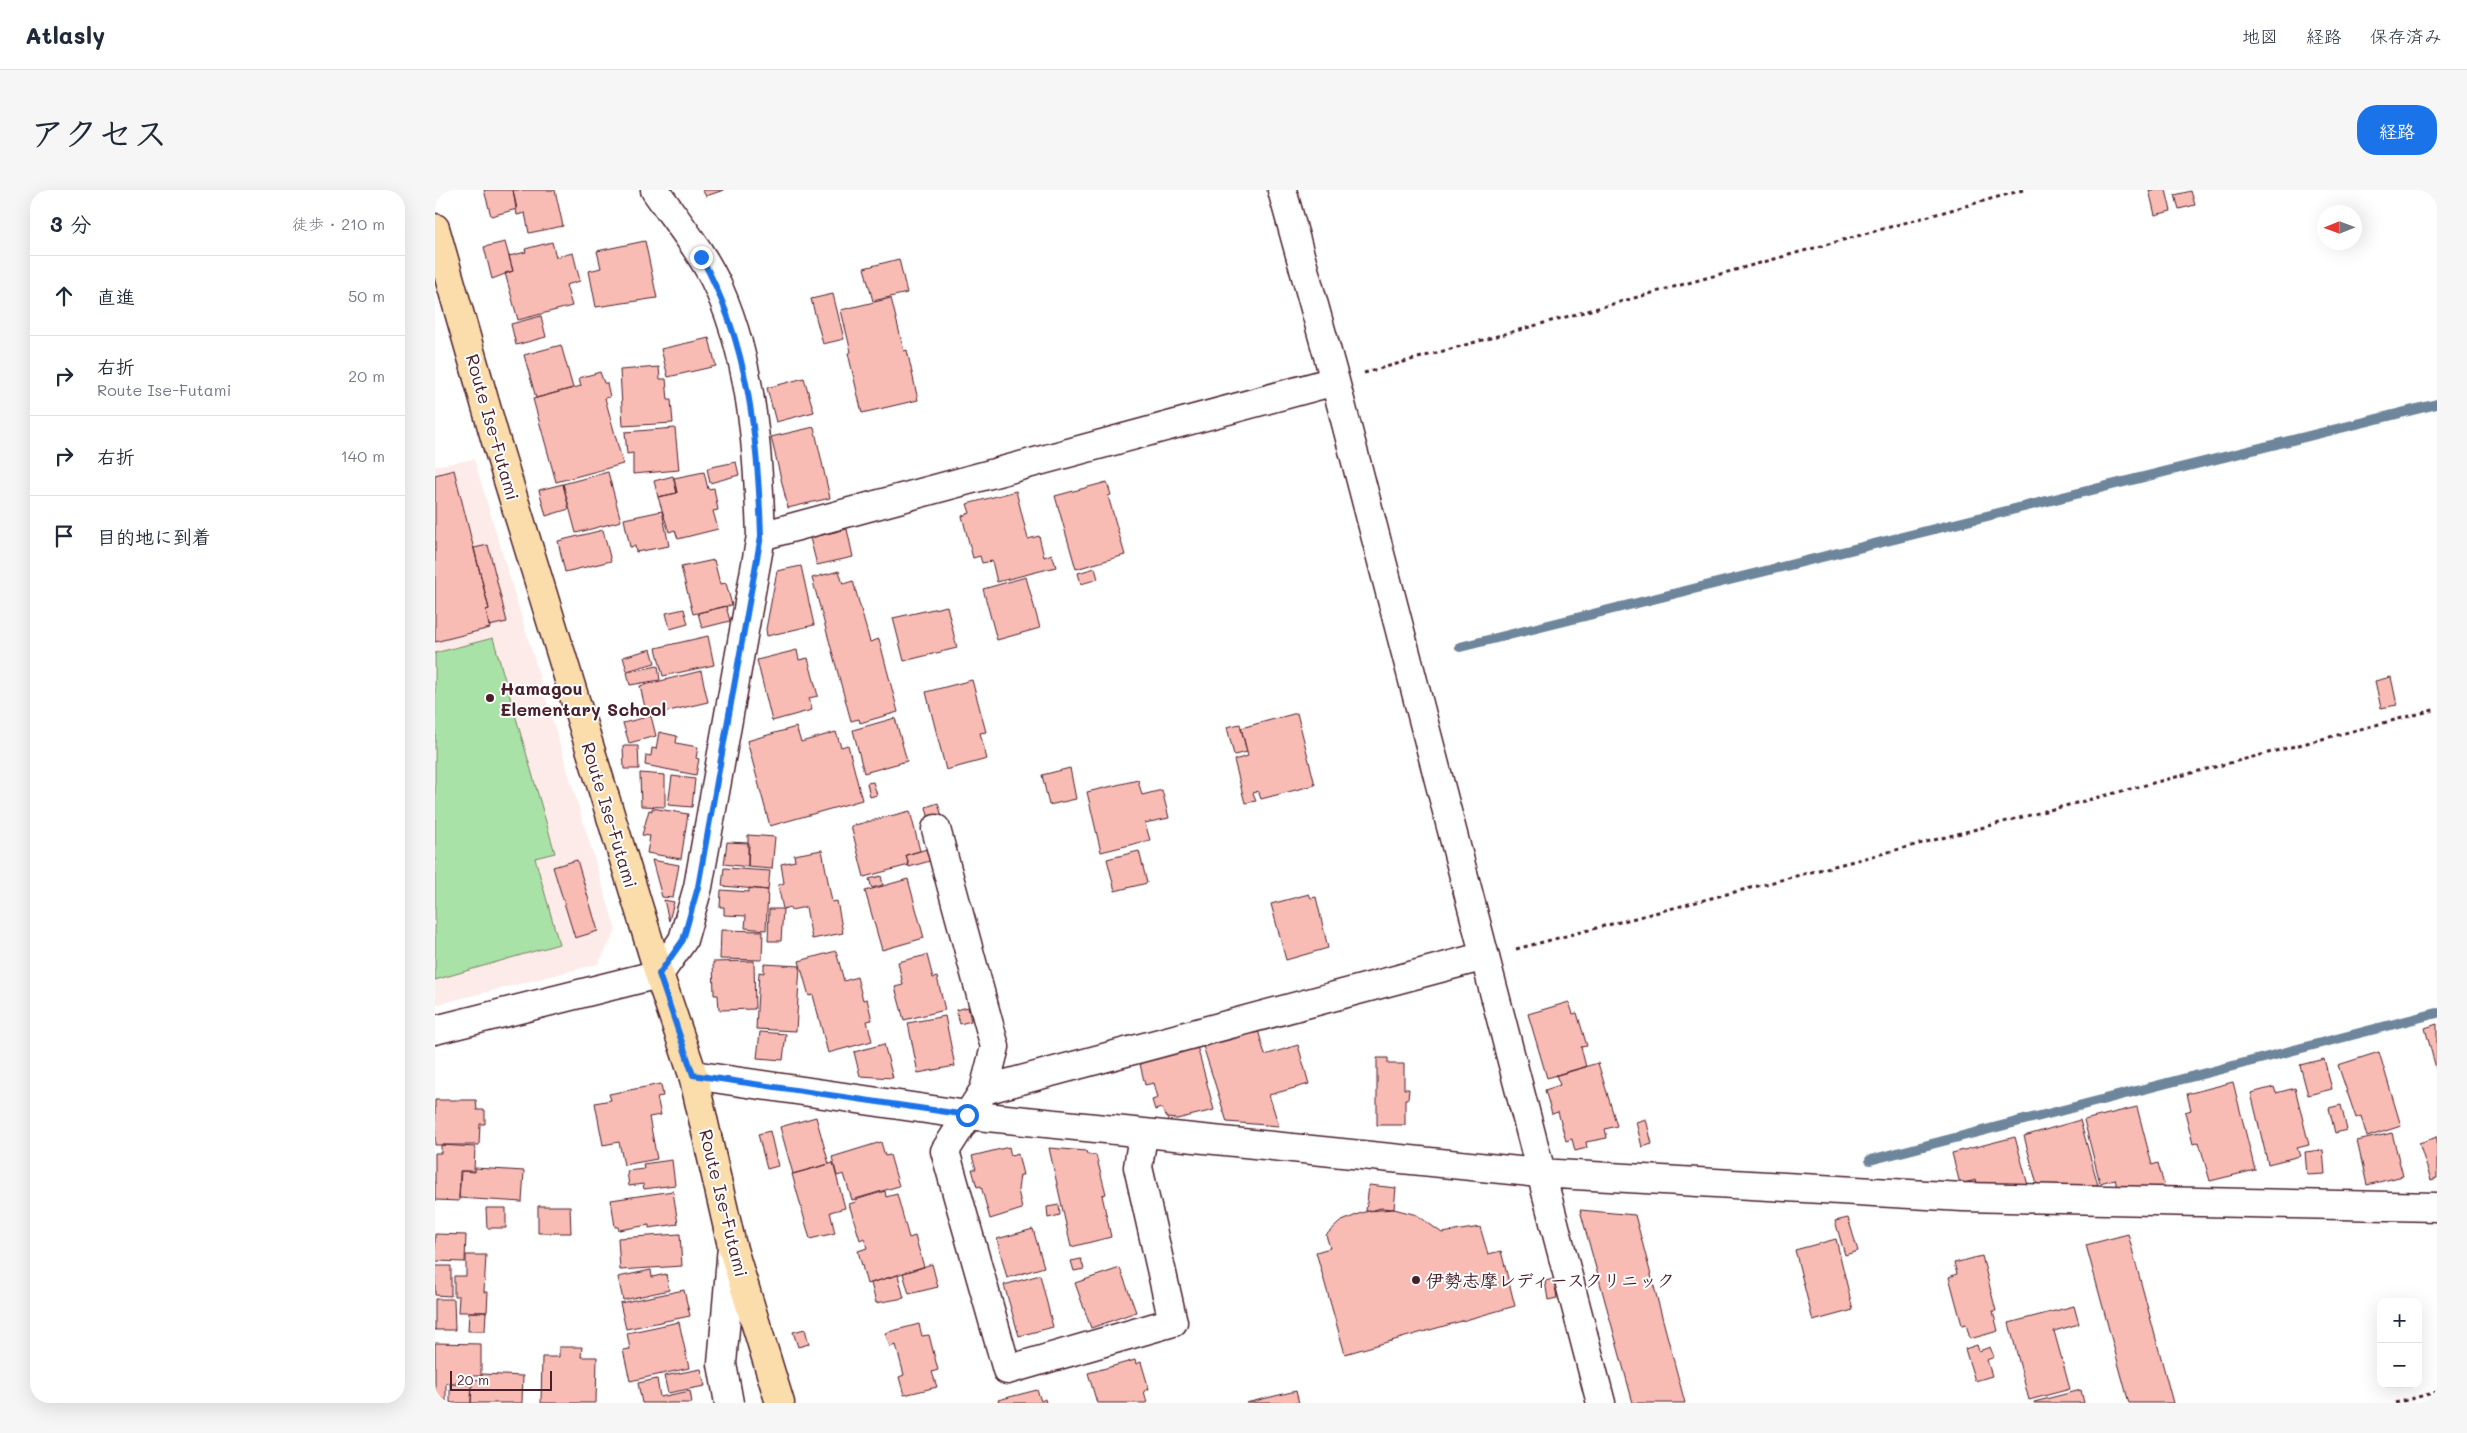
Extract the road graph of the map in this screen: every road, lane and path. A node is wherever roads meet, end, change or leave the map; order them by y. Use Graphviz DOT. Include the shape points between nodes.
graph roads {
  1 [pos="655,190"];
  2 [pos="1283,190"];
  3 [pos="2023,190"];
  4 [pos="435,228"];
  5 [pos="1335,381"];
  6 [pos="761,536"];
  7 [pos="2437,709"];
  8 [pos="936,828"];
  9 [pos="1485,956"];
  10 [pos="659,974"];
  11 [pos="435,1030"];
  12 [pos="693,1075"];
  13 [pos="984,1090"];
  14 [pos="967,1115"];
  15 [pos="1143,1135"];
  16 [pos="1539,1173"];
  17 [pos="2437,1207"];
  18 [pos="733,1246"];
  19 [pos="2437,1392"];
  20 [pos="729,1403"];
  21 [pos="780,1403"];
  22 [pos="1601,1403"];
  23 [pos="2395,1403"];
  1 -- 6 [label="street" via="710,273 733,327 744,366 752,416"];
  2 -- 5 [label="street"];
  3 -- 5 [label="path"];
  4 -- 10 [label="main road, Route Ise-Futami" via="498,447"];
  5 -- 6 [label="street"];
  5 -- 9 [label="street"];
  6 -- 10 [label="street" via="698,887 683,940"];
  7 -- 9 [label="path"];
  8 -- 13 [label="street" via="995,1047"];
  9 -- 13 [label="street"];
  9 -- 16 [label="street"];
  10 -- 11 [label="street"];
  10 -- 12 [label="main road, Route Ise-Futami"];
  12 -- 14 [label="street"];
  12 -- 18 [label="main road, Route Ise-Futami"];
  13 -- 14 [label="street"];
  14 -- 15 [label="street"];
  14 -- 15 [label="street" via="945,1151 1007,1370 1173,1322 1138,1167"];
  15 -- 16 [label="street"];
  16 -- 17 [label="street" via="1963,1197"];
  16 -- 22 [label="street"];
  18 -- 20 [label="street" via="722,1364"];
  18 -- 21 [label="main road, Route Ise-Futami"];
  19 -- 23 [label="path"];
}
